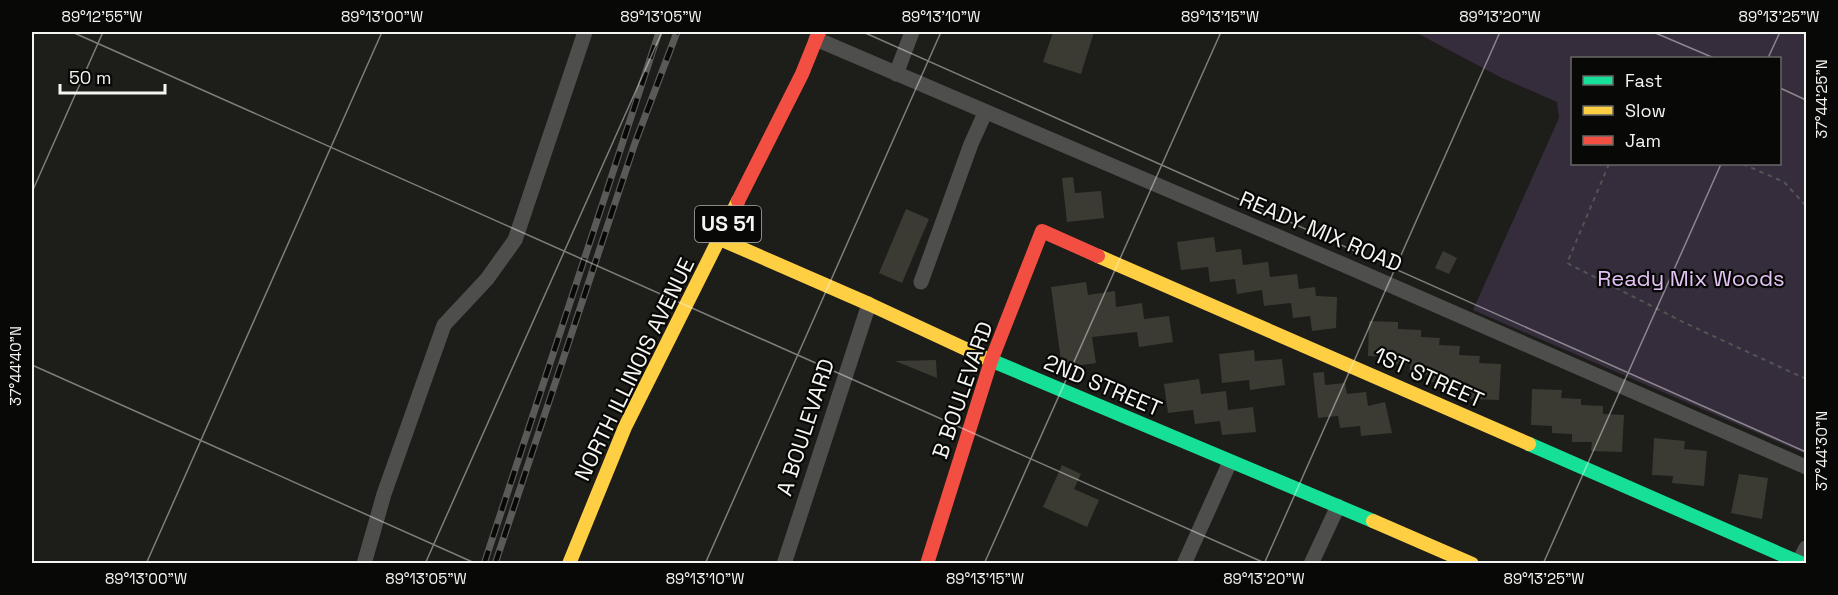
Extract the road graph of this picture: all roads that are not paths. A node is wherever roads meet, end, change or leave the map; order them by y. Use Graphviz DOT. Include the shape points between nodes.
graph roads {
  1 [pos="585,32"];
  2 [pos="912,32"];
  3 [pos="818,35"];
  4 [pos="896,74"];
  5 [pos="985,112"];
  6 [pos="1042,231"];
  7 [pos="720,239"];
  8 [pos="921,282"];
  9 [pos="869,304"];
  10 [pos="991,361"];
  11 [pos="1230,462"];
  12 [pos="1806,466"];
  13 [pos="1338,506"];
  14 [pos="1806,548"];
  15 [pos="1442,557"];
  16 [pos="1800,563"];
  17 [pos="364,564"];
  18 [pos="569,564"];
  19 [pos="784,564"];
  20 [pos="927,564"];
  21 [pos="1184,564"];
  22 [pos="1311,564"];
  23 [pos="1472,564"];
  1 -- 17 [label="street" via="515,240 488,279 444,325 384,494"];
  2 -- 4 [label="street"];
  3 -- 4 [label="street, READY MIX ROAD"];
  3 -- 7 [label="street, NORTH ILLINOIS AVENUE / US 51"];
  4 -- 5 [label="street, READY MIX ROAD"];
  5 -- 8 [label="street"];
  5 -- 12 [label="street, READY MIX ROAD"];
  6 -- 10 [label="street, B BOULEVARD"];
  6 -- 16 [label="street, 1ST STREET"];
  7 -- 9 [label="street, 2ND STREET"];
  7 -- 18 [label="street, NORTH ILLINOIS AVENUE / US 51" via="625,427"];
  9 -- 10 [label="street, 2ND STREET"];
  9 -- 19 [label="street, A BOULEVARD"];
  10 -- 11 [label="street, 2ND STREET"];
  10 -- 20 [label="street, B BOULEVARD"];
  11 -- 13 [label="street, 2ND STREET"];
  11 -- 21 [label="street"];
  13 -- 15 [label="street, 2ND STREET"];
  13 -- 22 [label="street"];
  14 -- 16 [label="street"];
  15 -- 23 [label="street, 2ND STREET"];
}
